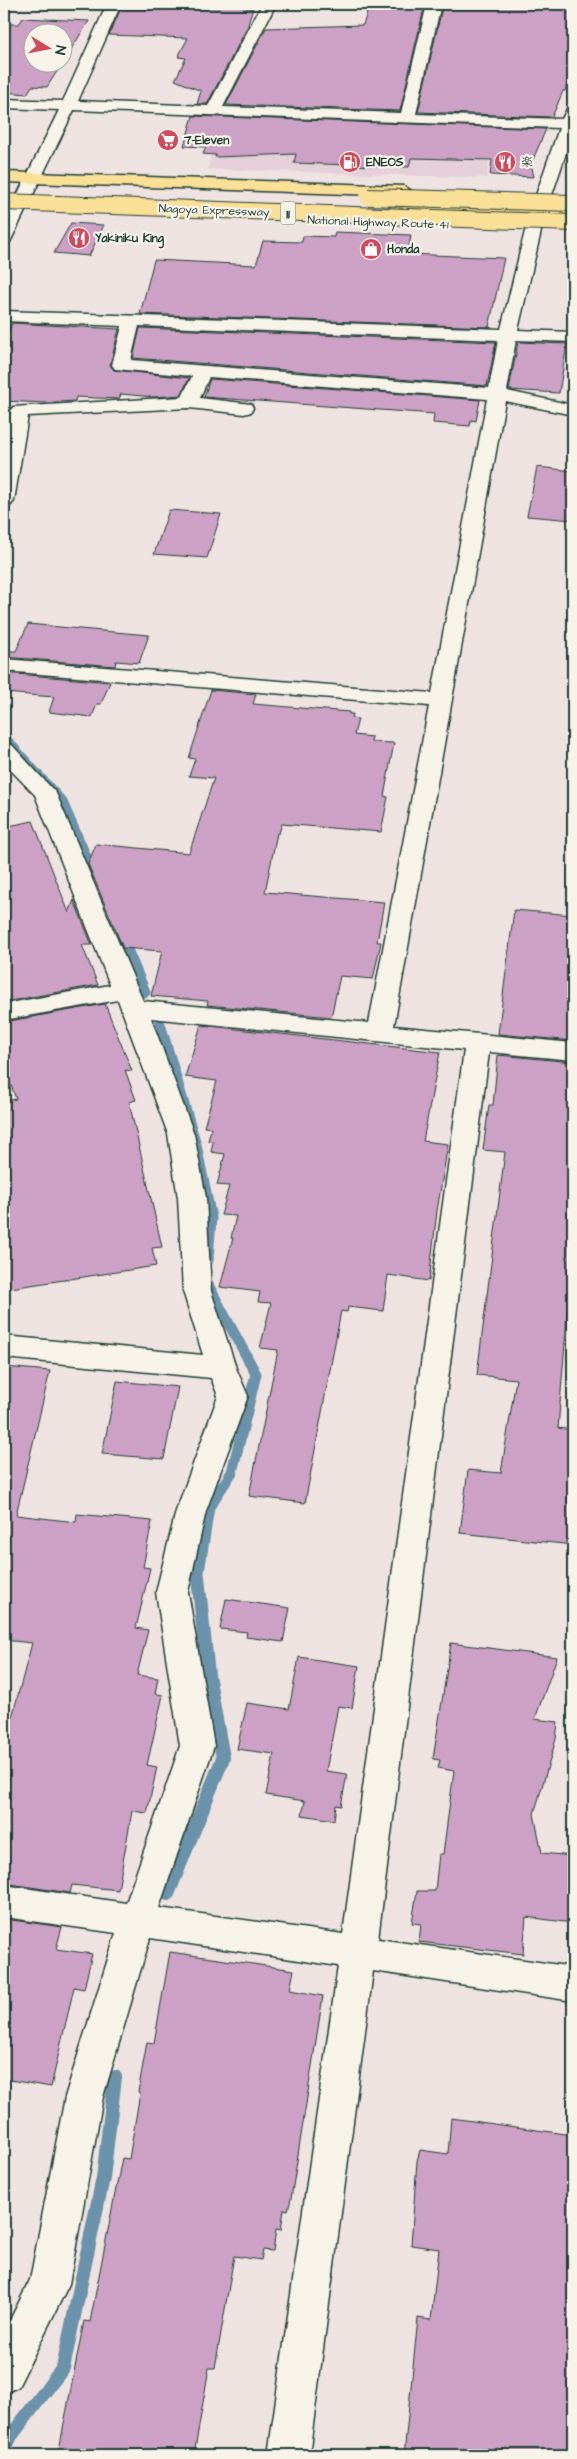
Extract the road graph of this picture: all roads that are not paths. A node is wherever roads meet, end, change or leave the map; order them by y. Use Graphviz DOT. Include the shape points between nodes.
graph roads {
  1 [pos="114,4"];
  2 [pos="269,4"];
  3 [pos="434,4"];
  4 [pos="4,103"];
  5 [pos="68,106"];
  6 [pos="213,111"];
  7 [pos="408,118"];
  8 [pos="572,119"];
  9 [pos="4,177"];
  10 [pos="31,178"];
  11 [pos="4,185"];
  12 [pos="4,192"];
  13 [pos="544,195"];
  14 [pos="573,196"];
  15 [pos="573,203"];
  16 [pos="9,206"];
  17 [pos="573,212"];
  18 [pos="573,223"];
  19 [pos="534,227"];
  20 [pos="573,229"];
  21 [pos="4,238"];
  22 [pos="4,316"];
  23 [pos="132,321"];
  24 [pos="508,335"];
  25 [pos="573,337"];
  26 [pos="203,371"];
  27 [pos="497,394"];
  28 [pos="189,402"];
  29 [pos="244,408"];
  30 [pos="12,410"];
  31 [pos="573,410"];
  32 [pos="7,458"];
  33 [pos="4,501"];
  34 [pos="4,665"];
  35 [pos="440,700"];
  36 [pos="4,750"];
  37 [pos="130,999"];
  38 [pos="4,1012"];
  39 [pos="380,1033"];
  40 [pos="478,1042"];
  41 [pos="573,1052"];
  42 [pos="4,1347"];
  43 [pos="222,1368"];
  44 [pos="4,1900"];
  45 [pos="137,1922"];
  46 [pos="358,1953"];
  47 [pos="573,1984"];
  48 [pos="4,2373"];
  49 [pos="288,2455"];
  1 -- 5 [label="street"];
  2 -- 6 [label="street"];
  3 -- 7 [label="street"];
  4 -- 5 [label="street"];
  5 -- 6 [label="street"];
  5 -- 10 [label="street"];
  6 -- 7 [label="street"];
  7 -- 8 [label="street"];
  8 -- 13 [label="street"];
  9 -- 10 [label="highway"];
  10 -- 13 [label="highway"];
  10 -- 16 [label="street"];
  11 -- 15 [label="highway, Nagoya Expressway / 11, bridge"];
  12 -- 17 [label="highway"];
  13 -- 14 [label="highway"];
  16 -- 18 [label="highway, Nagoya Expressway / 11, bridge"];
  16 -- 19 [label="highway, National Highway Route 41"];
  16 -- 21 [label="street"];
  19 -- 20 [label="highway, National Highway Route 41"];
  19 -- 24 [label="street"];
  22 -- 23 [label="street"];
  23 -- 24 [label="street"];
  23 -- 26 [label="street" via="120,365"];
  24 -- 25 [label="street"];
  24 -- 27 [label="street"];
  26 -- 27 [label="street"];
  26 -- 28 [label="street"];
  27 -- 31 [label="street"];
  27 -- 35 [label="street"];
  28 -- 29 [label="street"];
  28 -- 30 [label="street"];
  30 -- 32 [label="street"];
  32 -- 33 [label="street"];
  34 -- 35 [label="street"];
  35 -- 39 [label="street"];
  36 -- 37 [label="street" via="45,793"];
  37 -- 38 [label="street"];
  37 -- 39 [label="street"];
  37 -- 43 [label="street" via="181,1134 192,1198 197,1292"];
  39 -- 40 [label="street"];
  40 -- 41 [label="street"];
  40 -- 46 [label="street"];
  42 -- 43 [label="street"];
  43 -- 45 [label="street" via="233,1396 191,1511 172,1592 197,1746"];
  44 -- 45 [label="street"];
  45 -- 46 [label="street"];
  45 -- 48 [label="street" via="84,2097 49,2284"];
  46 -- 47 [label="street"];
  46 -- 49 [label="street"];
}
